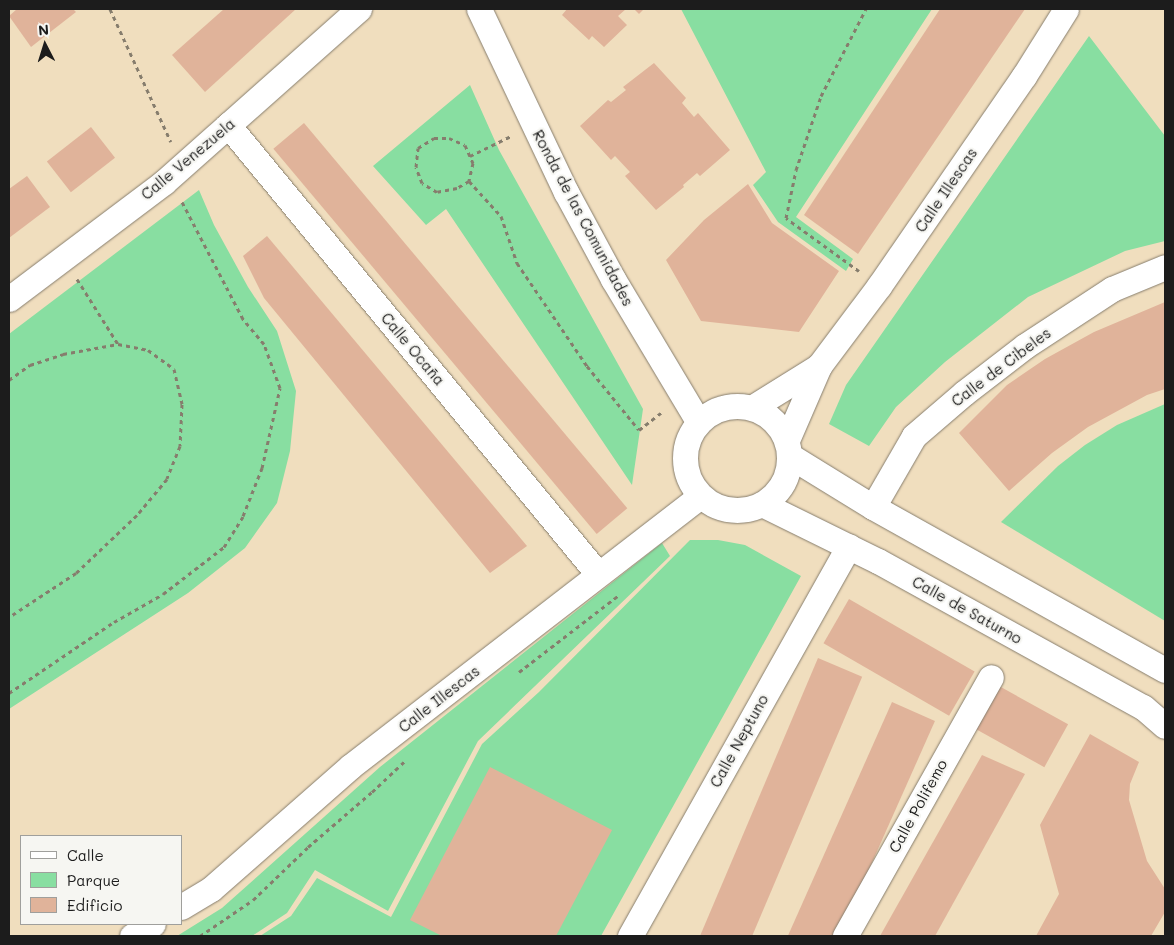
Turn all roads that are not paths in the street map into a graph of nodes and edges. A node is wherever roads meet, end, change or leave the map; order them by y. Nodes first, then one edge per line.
1 (359, 9) edge
2 (478, 9) edge
3 (1066, 9) edge
4 (228, 125) junction
5 (1165, 267) edge
6 (9, 299) edge
7 (819, 366) junction
8 (754, 408) junction
9 (698, 421) junction
10 (788, 448) junction
11 (700, 496) junction
12 (762, 504) junction
13 (873, 507) junction
14 (849, 546) junction
15 (598, 574) junction
16 (1165, 670) edge
17 (990, 677) dead end
18 (1165, 726) edge
19 (182, 906) edge
20 (151, 925) edge
21 (132, 936) edge
22 (630, 936) edge
23 (845, 936) edge

1 - 4 street, Calle Venezuela
2 - 9 street, Ronda de las Comunidades
3 - 7 street, Calle Illescas
4 - 6 street, Calle Venezuela
4 - 15 street, Calle Ocaña
5 - 13 street, Calle de Cibeles
7 - 8 street, Calle Illescas
7 - 10 street, Calle Illescas
8 - 9 street
8 - 10 street
9 - 11 street
10 - 12 street
10 - 13 street
11 - 12 street
11 - 15 street, Calle Illescas
12 - 14 street, Calle de Saturno
13 - 16 street
14 - 18 street, Calle de Saturno
14 - 22 street, Calle Neptuno
15 - 19 street, Calle Illescas
17 - 23 street, Calle Polifemo
20 - 21 street

